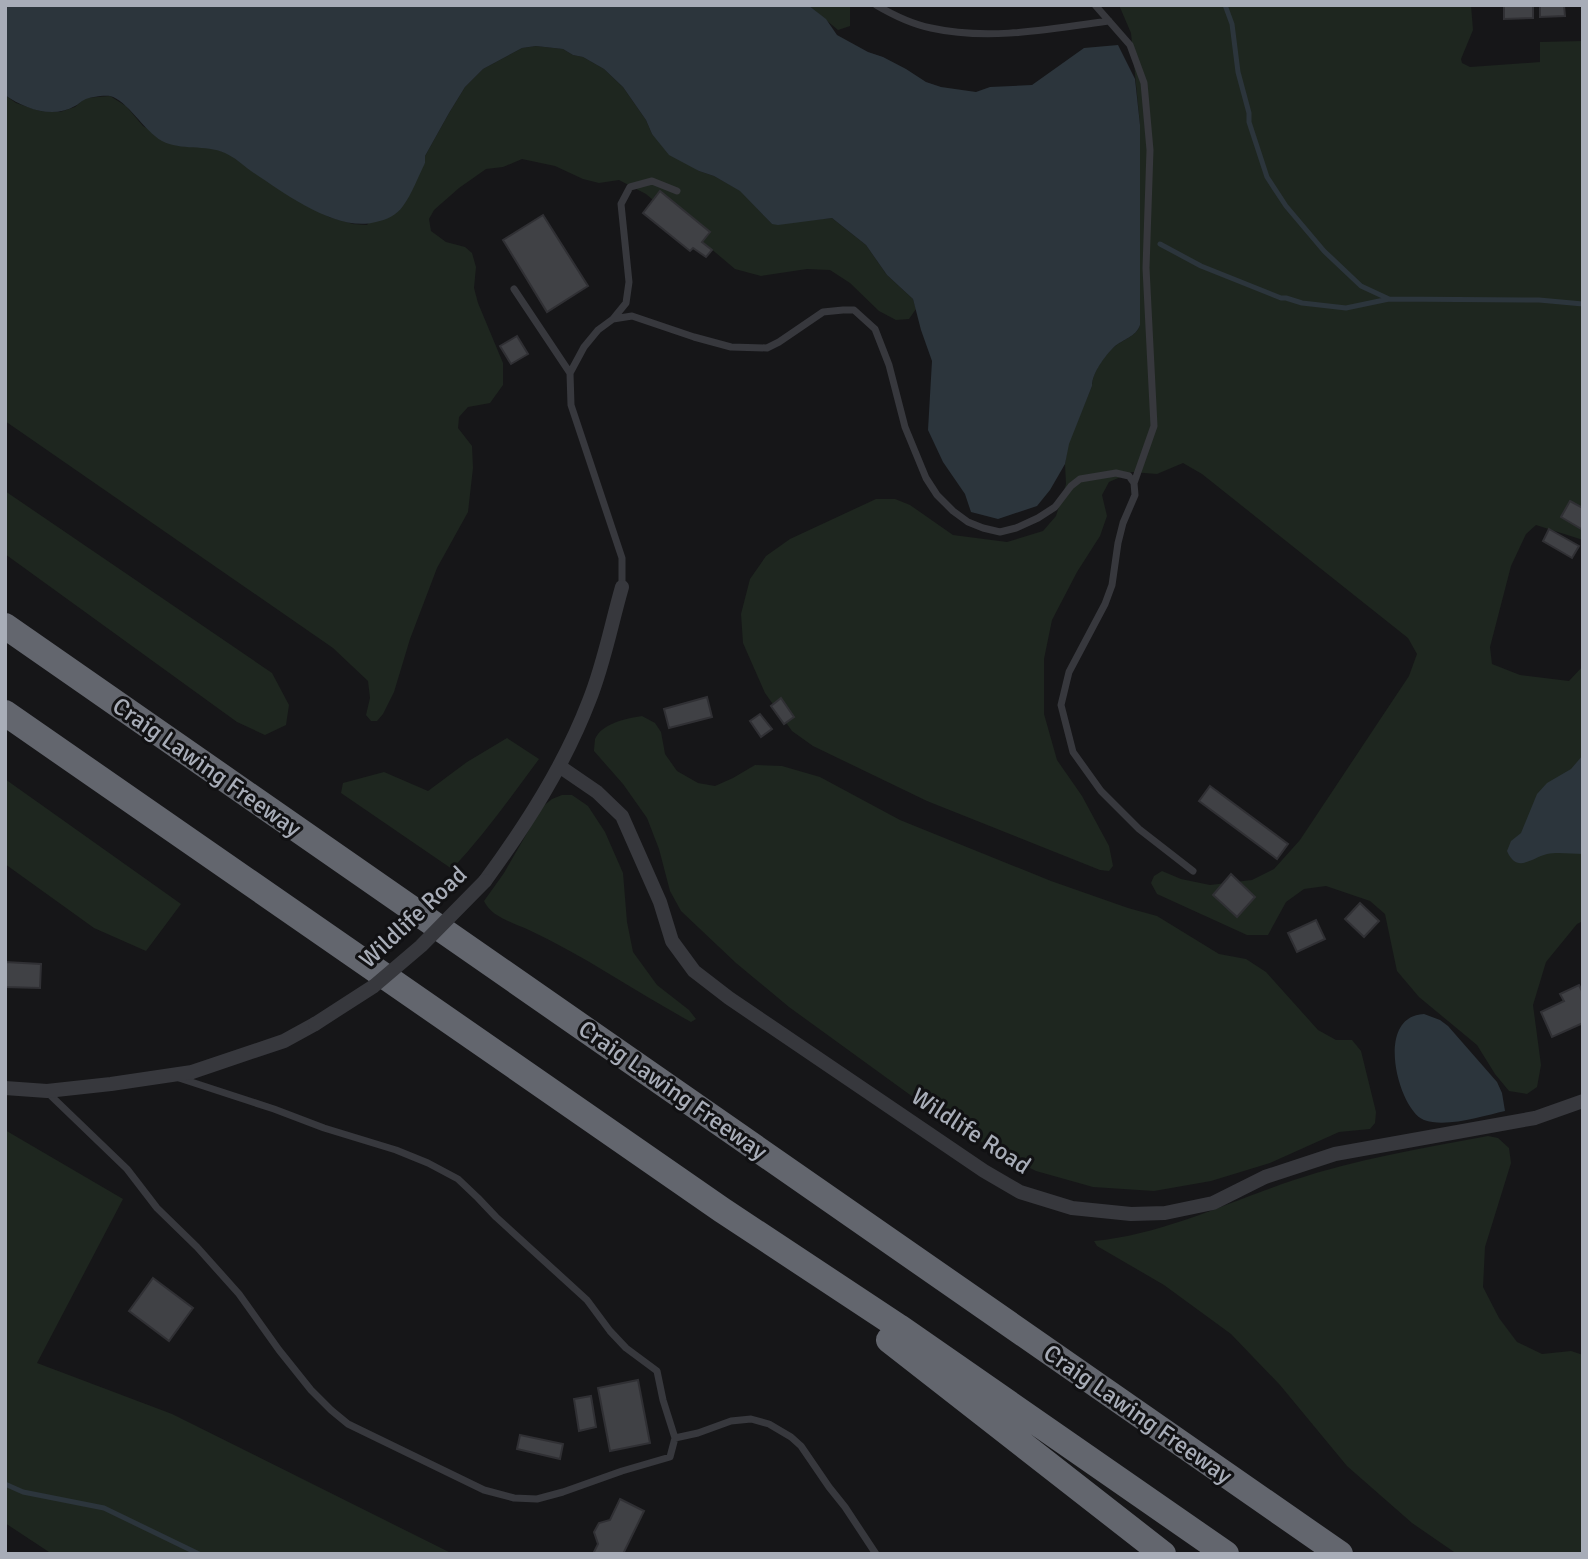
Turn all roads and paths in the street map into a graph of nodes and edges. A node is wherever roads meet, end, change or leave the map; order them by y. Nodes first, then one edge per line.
1 (876, 5) edge
2 (1095, 5) edge
3 (1109, 21) junction
4 (677, 191) dead end
5 (514, 289) dead end
6 (613, 319) junction
7 (570, 373) junction
8 (1134, 483) junction
9 (622, 587) joint
10 (5, 626) edge
11 (5, 713) edge
12 (559, 766) junction
13 (1193, 871) dead end
14 (172, 1075) junction
15 (5, 1088) edge
16 (47, 1091) junction
17 (1583, 1101) edge
18 (722, 1210) junction
19 (675, 1438) junction
20 (876, 1554) edge
21 (1163, 1554) edge
22 (1226, 1554) edge
23 (1340, 1554) edge

1 - 3 lane
2 - 3 lane
3 - 8 lane
4 - 6 lane
5 - 7 lane
6 - 7 lane
6 - 8 lane
7 - 9 lane
8 - 13 lane
9 - 12 street, Wildlife Road
10 - 23 highway, Craig Lawing Freeway
11 - 18 highway
12 - 14 street, Wildlife Road, bridge
12 - 17 street, Wildlife Road
14 - 16 street, Wildlife Road
14 - 19 lane
15 - 16 street, Wildlife Road
16 - 19 lane
18 - 21 highway
18 - 22 highway
19 - 20 lane

